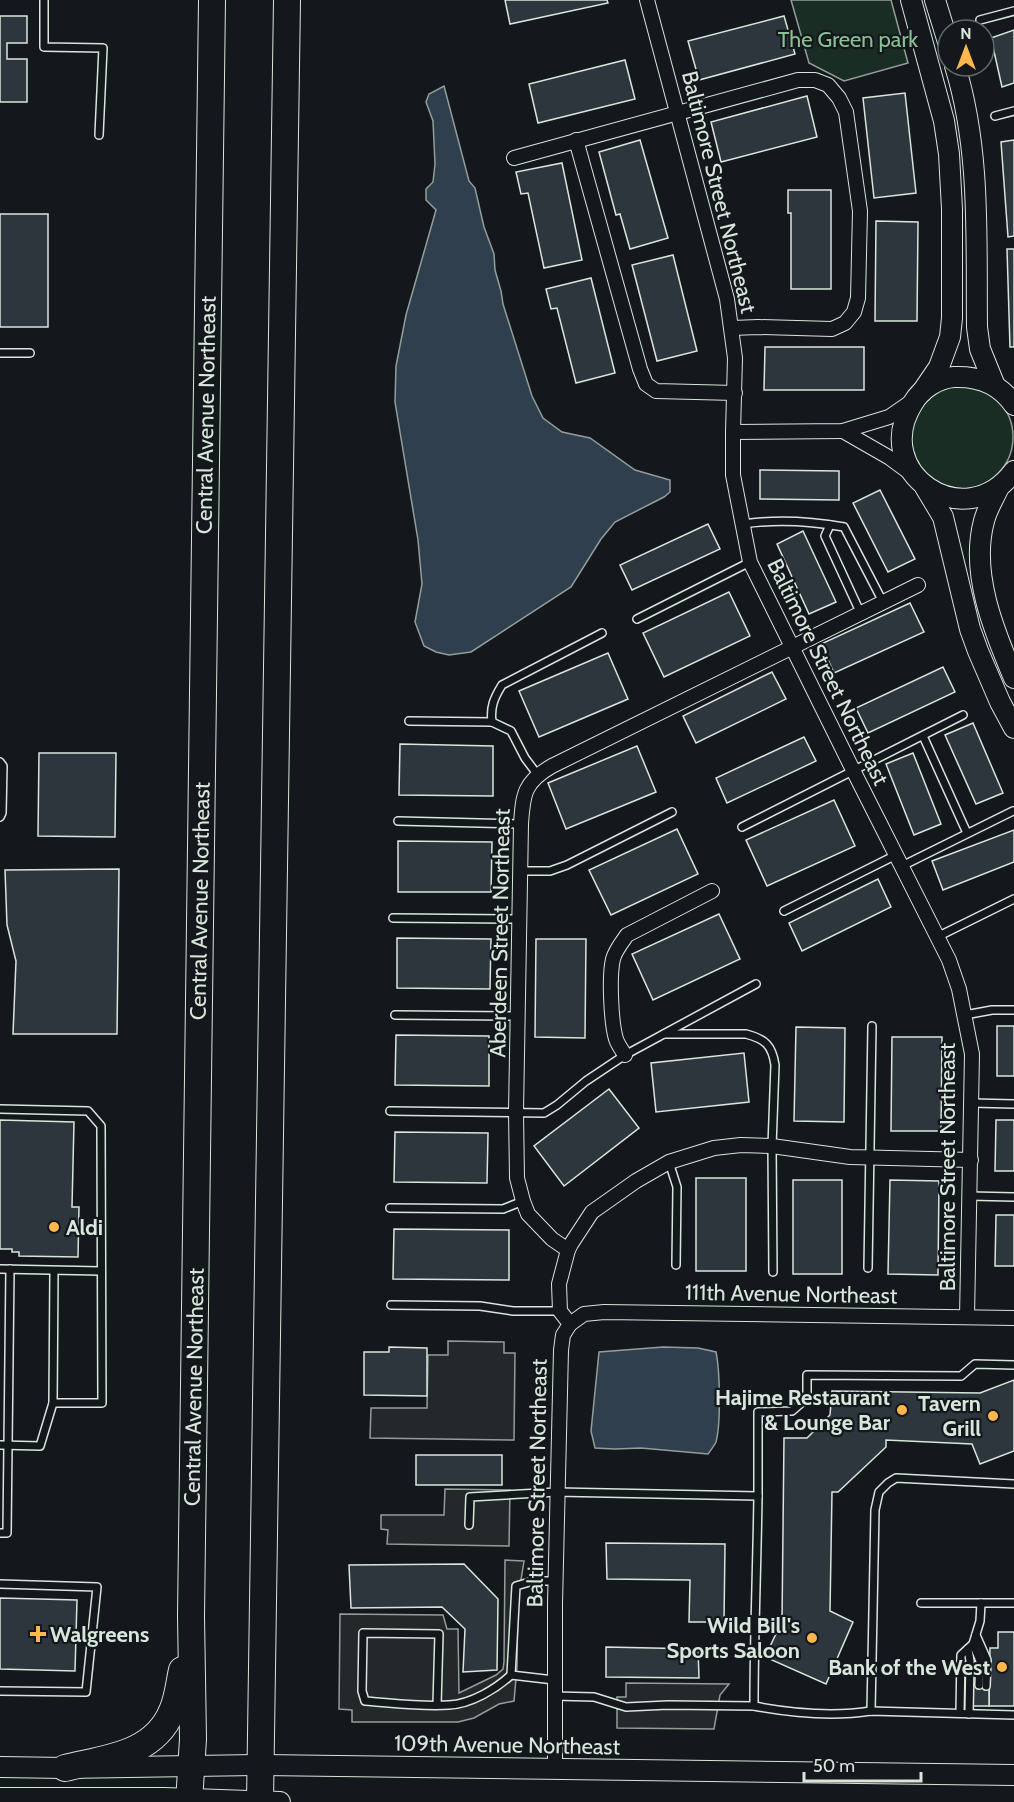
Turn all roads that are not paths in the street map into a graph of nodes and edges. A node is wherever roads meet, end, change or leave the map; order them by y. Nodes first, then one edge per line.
1 (44, 0) edge
2 (212, 0) edge
3 (287, 0) edge
4 (647, 0) edge
5 (911, 0) edge
6 (935, 0) edge
7 (1014, 11) edge
8 (941, 18) edge
9 (988, 18) edge
10 (958, 78) edge
11 (1014, 111) edge
12 (677, 112) junction
13 (995, 116) dead end
14 (99, 135) dead end
15 (576, 140) junction
16 (514, 158) dead end
17 (732, 328) junction
18 (0, 353) edge
19 (30, 353) dead end
20 (995, 386) junction
21 (735, 393) junction
22 (919, 394) junction
23 (1014, 404) edge
24 (843, 431) junction
25 (733, 432) junction
26 (1014, 471) edge
27 (919, 481) junction
28 (999, 487) junction
29 (743, 524) junction
30 (830, 525) junction
31 (750, 562) junction
32 (918, 585) dead end
33 (883, 602) junction
34 (861, 614) junction
35 (637, 619) dead end
36 (602, 633) dead end
37 (792, 647) junction
38 (1014, 678) edge
39 (963, 715) dead end
40 (409, 721) dead end
41 (492, 722) junction
42 (1014, 728) edge
43 (923, 736) junction
44 (0, 762) edge
45 (854, 772) junction
46 (537, 774) junction
47 (1013, 811) edge
48 (672, 812) dead end
49 (0, 817) edge
50 (398, 821) dead end
51 (520, 824) junction
52 (742, 827) dead end
53 (968, 833) junction
54 (899, 861) junction
55 (520, 871) junction
56 (712, 891) dead end
57 (1014, 899) edge
58 (784, 911) dead end
59 (393, 918) dead end
60 (519, 919) junction
61 (937, 937) junction
62 (756, 984) dead end
63 (1014, 1010) edge
64 (395, 1015) dead end
65 (965, 1015) junction
66 (519, 1016) junction
67 (872, 1026) dead end
68 (662, 1034) junction
69 (625, 1055) junction
70 (972, 1103) junction
71 (1014, 1104) edge
72 (0, 1109) edge
73 (390, 1111) dead end
74 (516, 1112) junction
75 (772, 1146) junction
76 (869, 1157) junction
77 (971, 1160) junction
78 (669, 1162) junction
79 (970, 1196) junction
80 (1014, 1197) edge
81 (523, 1201) junction
82 (390, 1208) dead end
83 (568, 1250) junction
84 (676, 1265) dead end
85 (868, 1268) dead end
86 (0, 1269) edge
87 (10, 1269) junction
88 (54, 1270) junction
89 (101, 1270) junction
90 (773, 1272) dead end
91 (391, 1305) dead end
92 (560, 1311) junction
93 (968, 1317) junction
94 (1014, 1318) edge
95 (570, 1324) junction
96 (1014, 1365) edge
97 (52, 1403) junction
98 (4, 1445) edge
99 (1014, 1484) edge
100 (557, 1492) junction
101 (758, 1496) junction
102 (469, 1525) dead end
103 (0, 1533) edge
104 (555, 1581) junction
105 (0, 1584) edge
106 (921, 1603) dead end
107 (981, 1603) junction
108 (1014, 1603) edge
109 (191, 1616) junction
110 (976, 1635) junction
111 (970, 1646) junction
112 (511, 1675) junction
113 (554, 1680) junction
114 (0, 1690) edge
115 (554, 1696) junction
116 (437, 1705) junction
117 (983, 1705) dead end
118 (754, 1706) junction
119 (871, 1711) junction
120 (960, 1713) junction
121 (969, 1714) junction
122 (983, 1714) junction
123 (1014, 1715) edge
124 (191, 1765) junction
125 (262, 1765) junction
126 (0, 1767) edge
127 (66, 1768) junction
128 (555, 1770) junction
129 (1014, 1775) edge
130 (5, 1799) edge
131 (189, 1800) edge
132 (267, 1802) edge

1 - 14 lane
2 - 109 highway, Central Avenue Northeast
3 - 125 highway
4 - 12 street, Baltimore Street Northeast
5 - 22 street
6 - 8 street
7 - 9 lane
10 - 20 street
11 - 13 lane
12 - 15 street
12 - 17 street, Baltimore Street Northeast
12 - 17 street
15 - 16 street
15 - 21 street
17 - 21 street, Baltimore Street Northeast
18 - 19 lane
20 - 22 street
20 - 23 street
21 - 25 street, Baltimore Street Northeast
22 - 24 street
22 - 27 street
24 - 25 street
24 - 27 street
25 - 29 street, Baltimore Street Northeast
26 - 28 street
27 - 28 street
27 - 42 street
28 - 38 street
29 - 30 lane
29 - 31 street, Baltimore Street Northeast
30 - 33 lane
30 - 34 lane
31 - 35 lane
31 - 37 street, Baltimore Street Northeast
32 - 33 street
33 - 34 street
34 - 37 street
36 - 41 lane
37 - 45 street, Baltimore Street Northeast
37 - 46 street
39 - 43 lane
40 - 41 lane
41 - 46 lane
43 - 45 lane
43 - 53 lane
44 - 49 lane
45 - 52 lane
45 - 54 street, Baltimore Street Northeast
46 - 51 street, Aberdeen Street Northeast
47 - 53 lane
48 - 55 lane
50 - 51 lane
51 - 55 street, Aberdeen Street Northeast
53 - 54 lane
54 - 58 lane
54 - 61 street, Baltimore Street Northeast
55 - 60 street, Aberdeen Street Northeast
56 - 69 street
57 - 61 lane
59 - 60 lane
60 - 66 street, Aberdeen Street Northeast
61 - 65 street, Baltimore Street Northeast
62 - 68 lane
63 - 65 lane
64 - 66 lane
65 - 70 street, Baltimore Street Northeast
66 - 74 street, Aberdeen Street Northeast
67 - 76 lane
68 - 69 lane
68 - 75 lane
69 - 74 lane
70 - 71 lane
70 - 77 street, Baltimore Street Northeast
72 - 89 lane
73 - 74 lane
74 - 81 street, Aberdeen Street Northeast
75 - 76 street
75 - 78 street
75 - 90 lane
76 - 77 street
76 - 85 lane
77 - 79 street, Baltimore Street Northeast
78 - 83 street
78 - 84 lane
79 - 80 lane
79 - 93 street, Baltimore Street Northeast
81 - 82 lane
81 - 83 street, Aberdeen Street Northeast
83 - 92 street
86 - 87 lane
87 - 88 lane
87 - 98 lane
88 - 89 lane
88 - 97 lane
89 - 97 lane
91 - 92 lane
92 - 95 street
93 - 94 street, 111th Avenue Northeast
93 - 95 street, 111th Avenue Northeast
95 - 100 street, Baltimore Street Northeast
96 - 101 lane
97 - 98 lane
98 - 103 lane
99 - 119 lane
100 - 101 lane
100 - 102 lane
100 - 104 street, Baltimore Street Northeast
101 - 118 lane
104 - 112 lane
104 - 113 street, Baltimore Street Northeast
105 - 114 lane
106 - 107 lane
107 - 108 lane
107 - 110 lane
109 - 124 highway, Central Avenue Northeast
109 - 127 highway
110 - 111 lane
110 - 111 lane
111 - 120 lane
111 - 121 lane
112 - 113 lane
112 - 116 lane
113 - 115 street, Baltimore Street Northeast
115 - 118 lane
115 - 128 street, Baltimore Street Northeast
116 - 116 lane
117 - 122 lane
118 - 119 lane
119 - 120 lane
120 - 121 lane
121 - 122 lane
122 - 123 lane
124 - 125 street, 109th Avenue Northeast
124 - 127 street, 109th Avenue Northeast
124 - 131 highway, Central Avenue Northeast
125 - 128 street, 109th Avenue Northeast
125 - 132 highway
126 - 127 street, 109th Avenue Northeast
128 - 129 street, 109th Avenue Northeast
130 - 131 street
131 - 132 street

